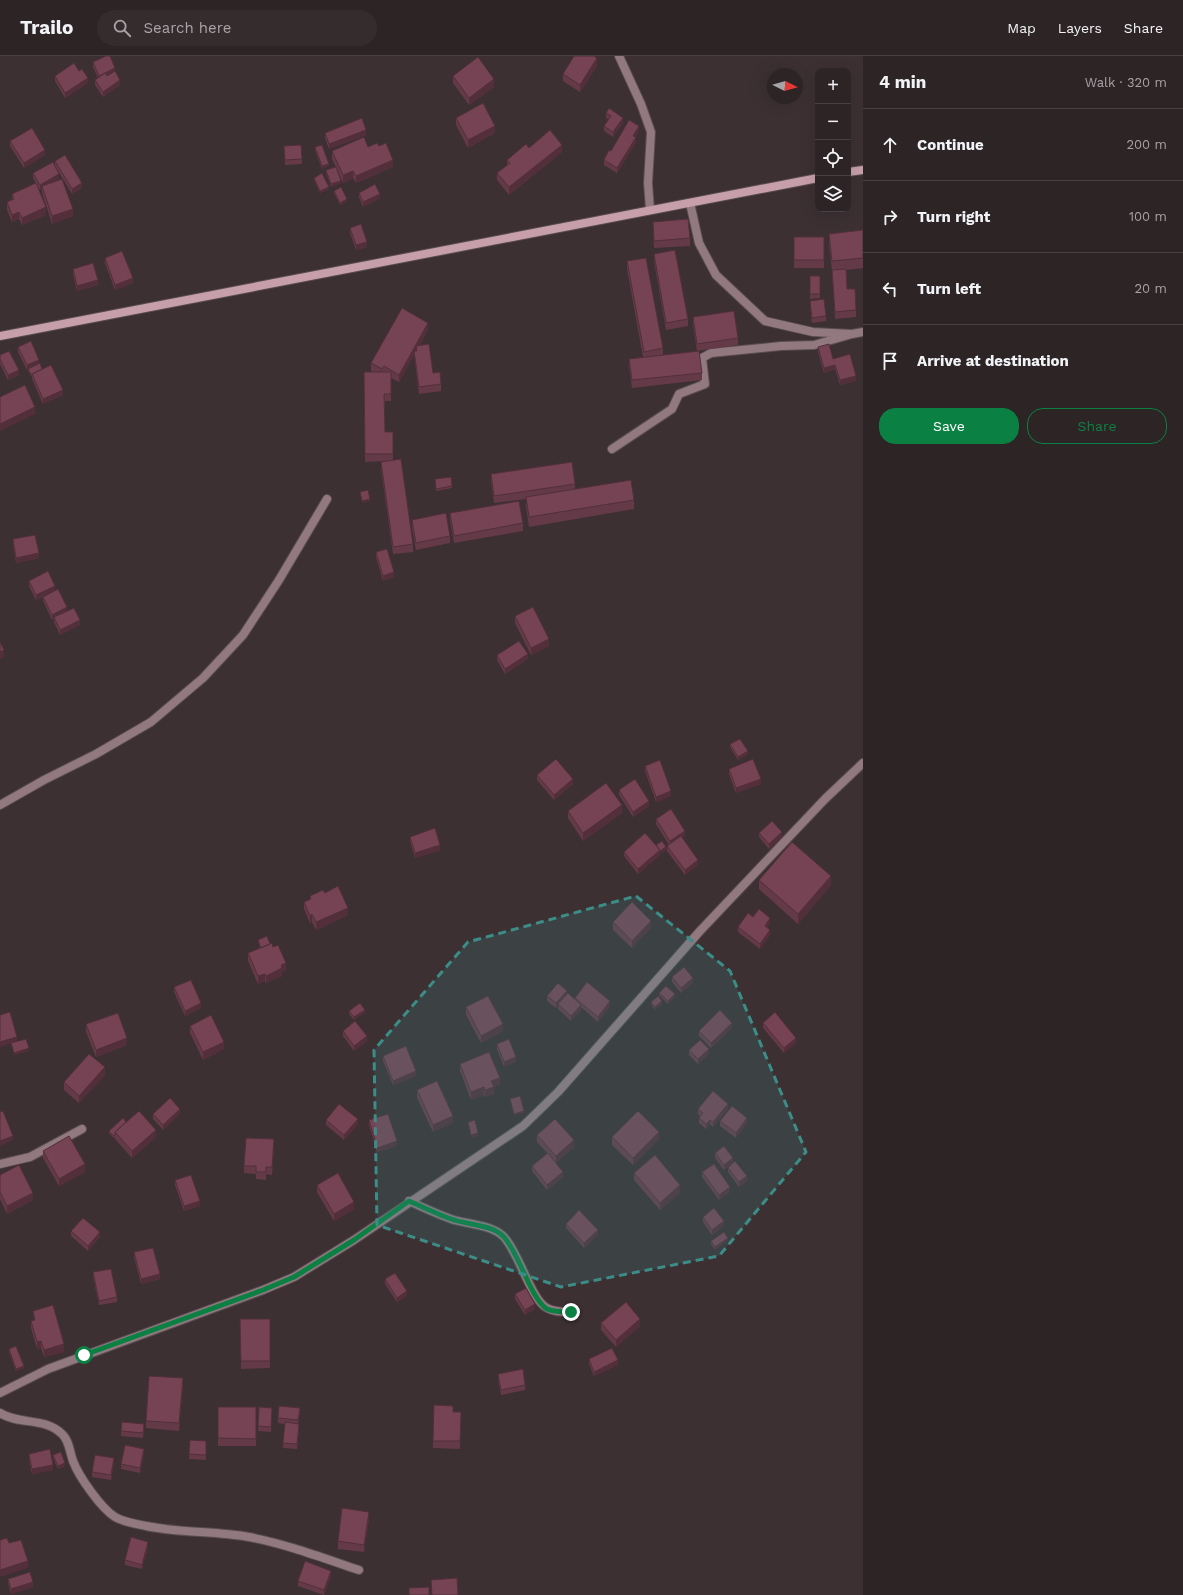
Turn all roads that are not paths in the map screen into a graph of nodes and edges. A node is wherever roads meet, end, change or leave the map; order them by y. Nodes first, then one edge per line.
1 (619, 56) edge
2 (863, 170) edge
3 (851, 172) edge
4 (815, 179) edge
5 (690, 203) junction
6 (650, 210) junction
7 (863, 332) edge
8 (852, 334) junction
9 (0, 336) edge
10 (612, 449) dead end
11 (327, 500) dead end
12 (863, 763) edge
13 (0, 805) edge
14 (82, 1129) dead end
15 (0, 1164) edge
16 (409, 1201) junction
17 (571, 1312) dead end
18 (1, 1389) edge
19 (0, 1413) edge
20 (358, 1570) dead end

1 - 6 street
2 - 3 main road
4 - 5 main road
5 - 6 main road
5 - 8 street
6 - 9 main road
7 - 8 street
8 - 10 street
11 - 13 street
12 - 16 street
14 - 15 street
16 - 17 street
16 - 18 street
19 - 20 street

